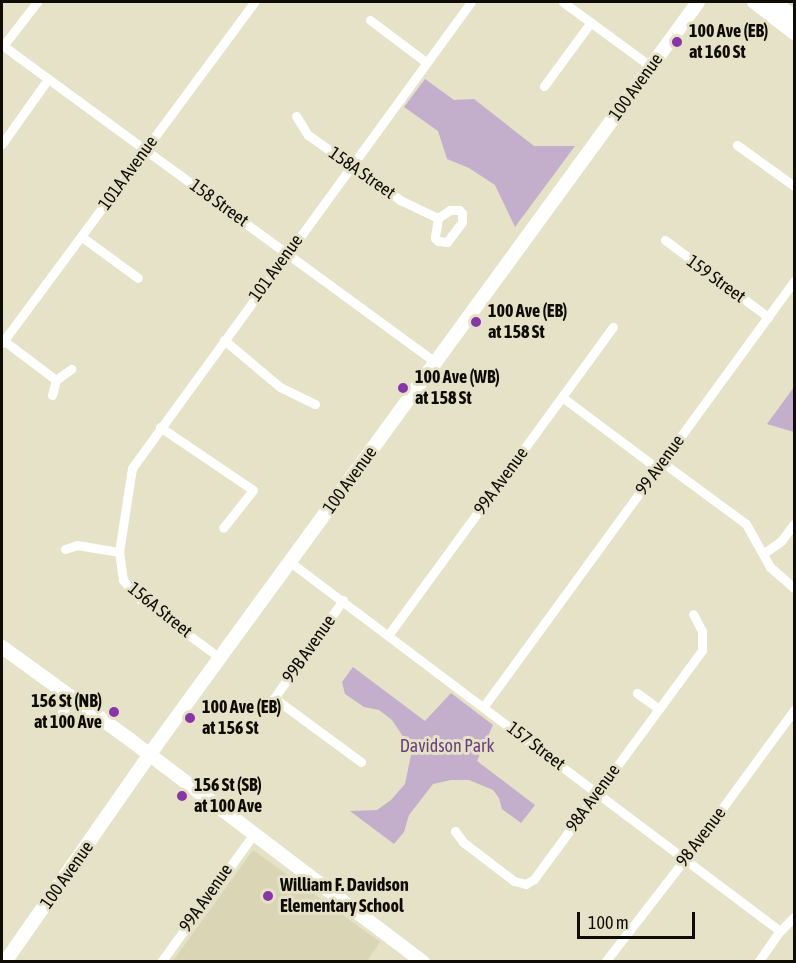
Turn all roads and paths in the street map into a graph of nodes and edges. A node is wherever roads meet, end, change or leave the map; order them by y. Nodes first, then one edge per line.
1 (37, 2) edge
2 (254, 2) edge
3 (471, 2) edge
4 (563, 2) edge
5 (698, 2) edge
6 (754, 2) edge
7 (774, 2) edge
8 (795, 17) edge
9 (370, 20) dead end
10 (591, 22) junction
11 (795, 33) edge
12 (2, 46) edge
13 (426, 62) junction
14 (650, 66) junction
15 (48, 79) junction
16 (544, 86) dead end
17 (296, 116) dead end
18 (2, 144) edge
19 (737, 146) dead end
20 (145, 150) junction
21 (351, 165) junction
22 (795, 186) edge
23 (438, 218) dead end
24 (82, 237) junction
25 (665, 240) dead end
26 (287, 252) junction
27 (138, 278) dead end
28 (795, 281) edge
29 (768, 318) junction
30 (613, 327) dead end
31 (224, 340) junction
32 (2, 341) edge
33 (435, 362) junction
34 (71, 369) dead end
35 (56, 380) junction
36 (52, 395) dead end
37 (562, 397) junction
38 (315, 404) dead end
39 (160, 427) junction
40 (659, 465) junction
41 (795, 524) edge
42 (223, 528) dead end
43 (65, 549) dead end
44 (119, 552) junction
45 (764, 553) junction
46 (291, 562) junction
47 (795, 588) edge
48 (343, 600) junction
49 (693, 614) dead end
50 (389, 634) junction
51 (2, 647) edge
52 (220, 658) junction
53 (637, 693) dead end
54 (72, 698) junction
55 (484, 706) junction
56 (658, 710) junction
57 (795, 710) edge
58 (62, 712) dead end
59 (149, 755) junction
60 (361, 762) dead end
61 (597, 792) junction
62 (455, 831) dead end
63 (253, 835) junction
64 (685, 859) junction
65 (795, 917) edge
66 (780, 931) junction
67 (6, 954) edge
68 (161, 962) edge
69 (423, 962) edge
70 (605, 962) edge
71 (758, 962) edge

1 - 12 street
2 - 20 street, 101A Avenue
3 - 13 street, 101 Avenue
4 - 10 street
5 - 14 main road, 100 Avenue
6 - 11 main road
7 - 8 main road
9 - 13 street
10 - 14 street
10 - 16 street
12 - 15 street, 158 Street
13 - 21 street, 101 Avenue
14 - 33 main road, 100 Avenue
15 - 18 street
15 - 20 street, 158 Street
17 - 21 street, 158A Street
19 - 22 street
20 - 24 street, 101A Avenue
20 - 26 street, 158 Street
21 - 23 street, 158A Street
21 - 26 street, 101 Avenue
24 - 27 street
24 - 32 street, 101A Avenue
25 - 29 street, 159 Street
26 - 31 street, 101 Avenue
26 - 33 street, 158 Street
28 - 29 street, 99 Avenue
29 - 40 street, 99 Avenue
30 - 37 street, 99A Avenue
31 - 38 street
31 - 39 street, 101 Avenue
32 - 35 street
33 - 46 main road, 100 Avenue
34 - 35 street
35 - 36 street
37 - 40 street
37 - 50 street, 99A Avenue
39 - 42 street
39 - 44 street, 101 Avenue
40 - 45 street
40 - 55 street, 99 Avenue
41 - 45 street
43 - 44 street
44 - 52 street, 156A Street
45 - 47 street
46 - 48 street, 157 Street
46 - 52 main road, 100 Avenue
48 - 50 street, 157 Street
48 - 60 street, 99B Avenue
49 - 56 street, 98A Avenue
50 - 55 street, 157 Street
51 - 54 main road
52 - 59 main road, 100 Avenue
53 - 56 street
54 - 58 street
54 - 59 main road
55 - 61 street, 157 Street
56 - 61 street, 98A Avenue
57 - 64 street, 98 Avenue
59 - 63 main road
59 - 67 main road, 100 Avenue
61 - 62 street, 98A Avenue
61 - 64 street, 157 Street
63 - 68 street, 99A Avenue
63 - 69 main road
64 - 66 street, 157 Street
64 - 70 street, 98 Avenue
65 - 66 street
66 - 71 street

